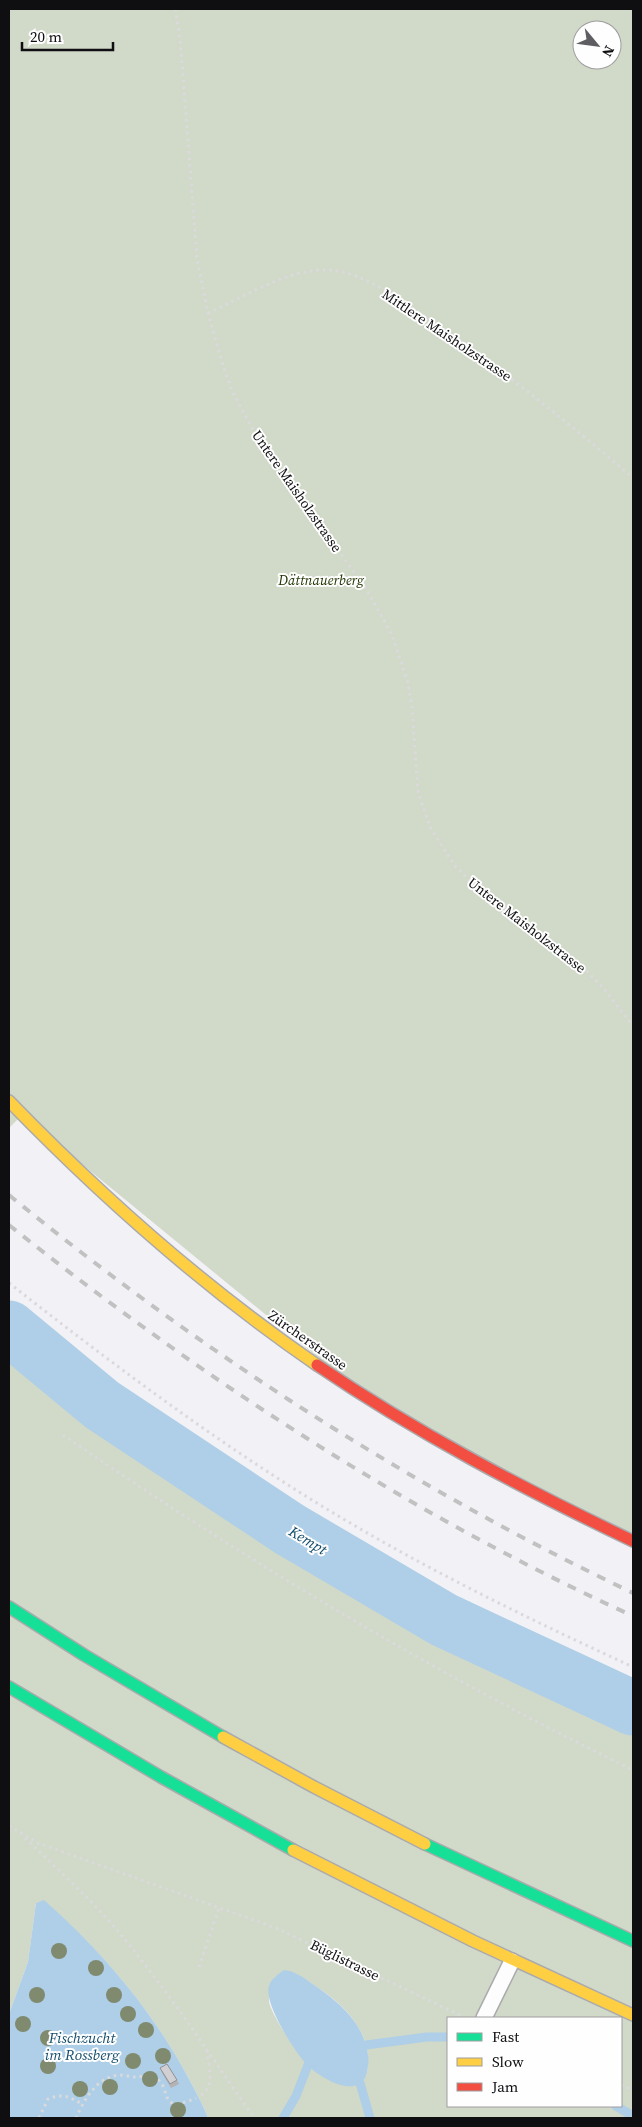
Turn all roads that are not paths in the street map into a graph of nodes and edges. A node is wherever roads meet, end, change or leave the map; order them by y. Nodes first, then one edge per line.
1 (9, 1101) edge
2 (633, 1541) edge
3 (9, 1607) edge
4 (9, 1687) edge
5 (633, 1941) edge
6 (512, 1961) junction
7 (633, 2015) edge
8 (484, 2017) edge

1 - 2 main road, Zürcherstrasse
3 - 5 main road
4 - 6 main road
6 - 7 main road
6 - 8 lane

